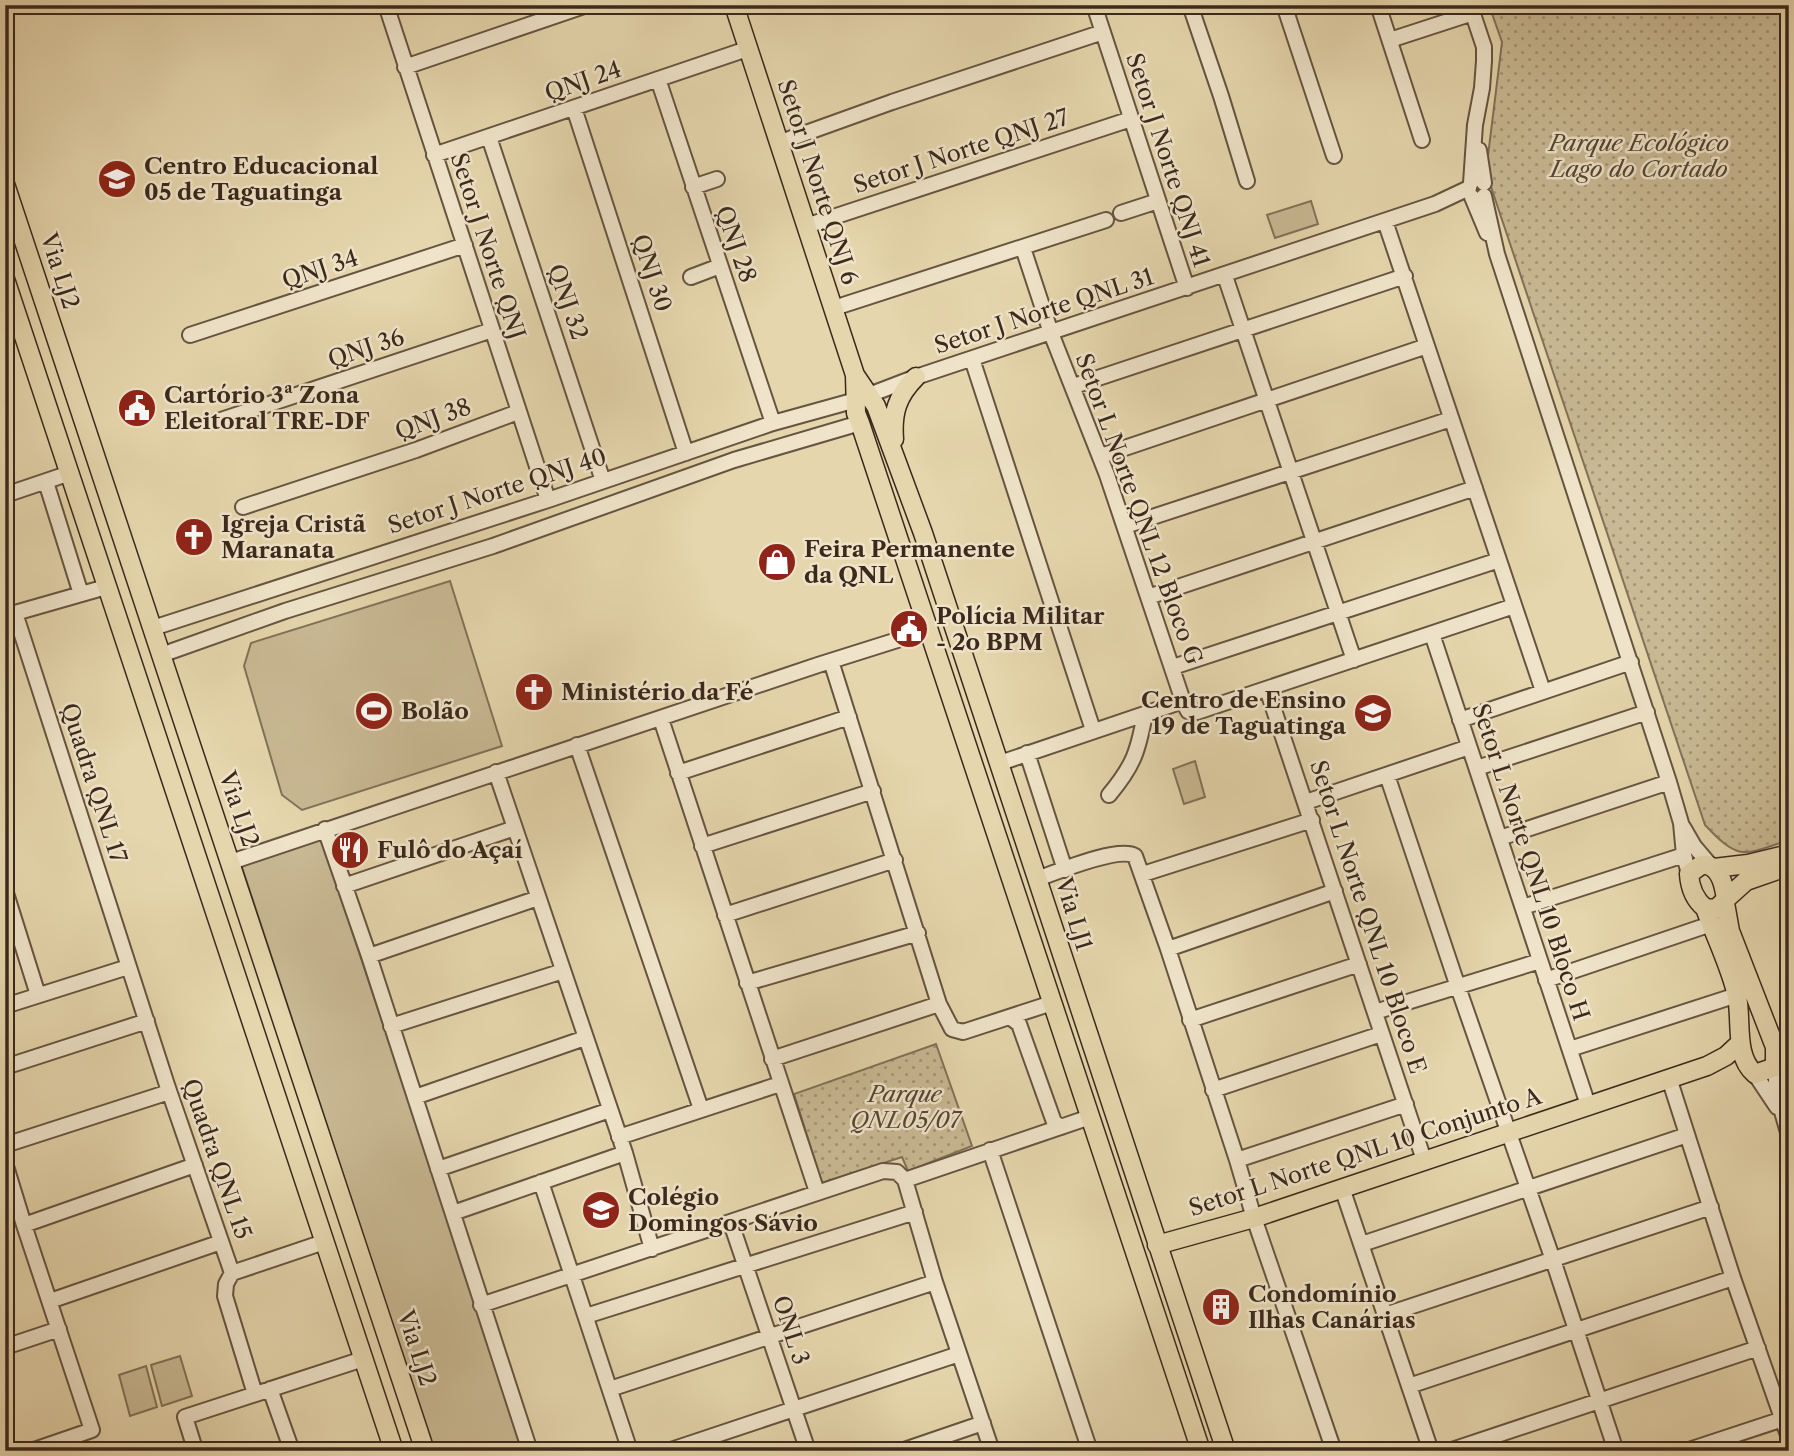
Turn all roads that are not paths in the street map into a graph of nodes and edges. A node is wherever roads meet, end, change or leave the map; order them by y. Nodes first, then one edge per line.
1 (386, 5) edge
2 (587, 5) edge
3 (734, 5) edge
4 (1094, 5) edge
5 (1190, 5) edge
6 (1284, 5) edge
7 (1378, 5) edge
8 (1471, 9) edge
9 (1103, 32) junction
10 (1390, 40) junction
11 (747, 49) junction
12 (405, 67) junction
13 (658, 79) junction
14 (574, 108) junction
15 (1130, 120) junction
16 (489, 137) junction
17 (1422, 140) dead end
18 (778, 143) junction
19 (434, 155) junction
20 (1334, 156) dead end
21 (717, 178) dead end
22 (1247, 181) dead end
23 (5, 184) edge
24 (693, 187) junction
25 (1475, 190) junction
26 (1158, 201) junction
27 (1121, 213) dead end
28 (1106, 219) dead end
29 (1385, 221) junction
30 (806, 226) junction
31 (464, 245) junction
32 (1023, 248) junction
33 (720, 266) junction
34 (691, 276) dead end
35 (1225, 276) junction
36 (1405, 276) junction
37 (5, 279) edge
38 (1187, 288) junction
39 (834, 308) junction
40 (1244, 329) junction
41 (492, 330) junction
42 (1051, 333) junction
43 (190, 335) dead end
44 (1427, 346) junction
45 (972, 359) junction
46 (916, 377) junction
47 (1073, 386) junction
48 (863, 397) junction
49 (1268, 400) junction
50 (518, 412) junction
51 (1451, 419) junction
52 (215, 422) dead end
53 (778, 422) junction
54 (860, 423) junction
55 (793, 442) junction
56 (686, 453) junction
57 (895, 453) junction
58 (1101, 456) junction
59 (1292, 471) junction
60 (70, 473) junction
61 (46, 482) junction
62 (595, 483) junction
63 (1475, 488) junction
64 (5, 495) edge
65 (555, 497) junction
66 (243, 507) dead end
67 (593, 511) junction
68 (573, 518) junction
69 (1125, 526) junction
70 (923, 533) junction
71 (899, 540) junction
72 (1316, 543) junction
73 (1499, 560) junction
74 (278, 586) junction
75 (106, 587) junction
76 (81, 594) junction
77 (1148, 597) junction
78 (1514, 606) junction
79 (215, 607) junction
80 (285, 611) junction
81 (1338, 612) junction
82 (10, 614) edge
83 (153, 628) junction
84 (929, 630) junction
85 (222, 633) junction
86 (1432, 634) junction
87 (161, 655) junction
88 (1354, 660) junction
89 (831, 661) junction
90 (1631, 662) junction
91 (1173, 667) junction
92 (1267, 689) junction
93 (1543, 691) junction
94 (1184, 705) junction
95 (1647, 712) junction
96 (1145, 714) junction
97 (849, 717) junction
98 (661, 719) junction
99 (1460, 720) junction
100 (986, 723) junction
101 (961, 729) junction
102 (1093, 730) junction
103 (187, 732) junction
104 (157, 742) junction
105 (577, 745) junction
106 (1469, 747) junction
107 (1027, 753) junction
108 (1000, 763) junction
109 (1477, 768) junction
110 (496, 772) junction
111 (678, 773) junction
112 (1387, 775) junction
113 (1669, 782) junction
114 (873, 791) junction
115 (1109, 795) dead end
116 (1306, 802) junction
117 (1311, 820) junction
118 (1681, 823) junction
119 (515, 828) junction
120 (325, 829) junction
121 (1500, 838) junction
122 (702, 846) junction
123 (1789, 854) edge
124 (1684, 855) junction
125 (895, 860) junction
126 (231, 862) junction
127 (1789, 866) edge
128 (1713, 867) junction
129 (1065, 870) junction
130 (1143, 874) junction
131 (1689, 874) junction
132 (1037, 878) junction
133 (344, 886) junction
134 (5, 890) edge
135 (1335, 891) junction
136 (538, 898) junction
137 (1726, 901) junction
138 (1523, 907) junction
139 (725, 915) junction
140 (1708, 916) junction
141 (1049, 920) junction
142 (1026, 925) junction
143 (918, 933) junction
144 (12, 941) edge
145 (1168, 949) junction
146 (1035, 952) junction
147 (1060, 952) junction
148 (369, 956) junction
149 (1540, 961) junction
150 (1359, 964) junction
151 (128, 967) junction
152 (563, 971) junction
153 (1546, 980) junction
154 (747, 983) junction
155 (1458, 987) junction
156 (38, 995) junction
157 (1737, 995) junction
158 (1052, 1003) junction
159 (939, 1004) junction
160 (5, 1006) edge
161 (1375, 1012) junction
162 (1017, 1019) junction
163 (1190, 1020) junction
164 (147, 1021) junction
165 (391, 1026) junction
166 (1766, 1029) junction
167 (1381, 1034) junction
168 (288, 1035) junction
169 (585, 1038) junction
170 (1741, 1038) junction
171 (258, 1045) junction
172 (1570, 1049) junction
173 (772, 1059) junction
174 (1707, 1066) junction
175 (5, 1067) edge
176 (1775, 1067) junction
177 (1752, 1071) junction
178 (1669, 1078) junction
179 (780, 1084) junction
180 (1213, 1090) junction
181 (169, 1092) junction
182 (415, 1097) junction
183 (1406, 1104) junction
184 (1588, 1105) junction
185 (701, 1109) junction
186 (610, 1110) junction
187 (1782, 1114) junction
188 (1090, 1117) junction
189 (1055, 1126) junction
190 (1508, 1132) junction
191 (1687, 1135) junction
192 (1789, 1136) edge
193 (619, 1137) junction
194 (5, 1145) edge
195 (990, 1150) junction
196 (625, 1153) junction
197 (1237, 1160) junction
198 (1424, 1160) junction
199 (5, 1163) edge
200 (195, 1165) junction
201 (438, 1169) junction
202 (905, 1180) junction
203 (541, 1182) junction
204 (1342, 1188) junction
205 (1528, 1188) junction
206 (817, 1192) junction
207 (1711, 1207) junction
208 (915, 1212) junction
209 (453, 1213) junction
210 (1254, 1218) junction
211 (731, 1223) junction
212 (24, 1225) junction
213 (221, 1242) junction
214 (324, 1242) junction
215 (1362, 1244) junction
216 (1157, 1245) junction
217 (652, 1249) junction
218 (1553, 1260) junction
219 (746, 1267) junction
220 (232, 1273) junction
221 (572, 1275) junction
222 (1733, 1278) junction
223 (935, 1282) junction
224 (50, 1301) junction
225 (481, 1304) junction
226 (1385, 1315) junction
227 (586, 1316) junction
228 (59, 1329) junction
229 (1576, 1330) junction
230 (769, 1338) junction
231 (5, 1347) edge
232 (1758, 1348) junction
233 (958, 1354) junction
234 (363, 1359) junction
235 (1198, 1365) junction
236 (1175, 1372) junction
237 (1409, 1386) junction
238 (271, 1389) junction
239 (610, 1389) junction
240 (1206, 1392) junction
241 (255, 1394) junction
242 (1183, 1397) junction
243 (1599, 1401) junction
244 (793, 1408) junction
245 (1783, 1419) junction
246 (983, 1423) junction
247 (1789, 1438) edge
248 (194, 1450) edge
249 (31, 1451) edge
250 (292, 1451) edge
251 (394, 1451) edge
252 (425, 1451) edge
253 (530, 1451) edge
254 (630, 1451) edge
255 (668, 1451) edge
256 (808, 1451) edge
257 (901, 1451) edge
258 (992, 1451) edge
259 (1090, 1451) edge
260 (1201, 1451) edge
261 (1226, 1451) edge
262 (1334, 1451) edge
263 (1431, 1451) edge
264 (1449, 1451) edge
265 (1616, 1451) edge
266 (1686, 1451) edge

1 - 12 street, Setor J Norte QNJ
2 - 12 street
3 - 11 main road, Setor J Norte QNJ 6
4 - 9 street, Setor J Norte QNJ 41
5 - 22 street
6 - 20 street
7 - 10 street
8 - 10 street
8 - 25 street
9 - 15 street, Setor J Norte QNJ 41
9 - 18 street
10 - 17 street
11 - 13 street, QNJ 24
11 - 18 main road, Setor J Norte QNJ 6
12 - 19 street, Setor J Norte QNJ
13 - 14 street, QNJ 24
13 - 24 street, QNJ 28
14 - 16 street, QNJ 24
14 - 56 street, QNJ 30
15 - 26 street, Setor J Norte QNJ 41
15 - 30 street, Setor J Norte QNJ 27
16 - 19 street, QNJ 24
16 - 62 street, QNJ 32
18 - 30 main road, Setor J Norte QNJ 6
19 - 31 street, Setor J Norte QNJ
21 - 24 street
23 - 83 main road, Via LJ2
24 - 33 street, QNJ 28
25 - 29 street, Setor J Norte QNL 31
25 - 90 street
26 - 27 street
26 - 38 street, Setor J Norte QNJ 41
28 - 32 street
29 - 35 street, Setor J Norte QNL 31
29 - 36 street
30 - 39 main road, Setor J Norte QNJ 6
31 - 41 street, Setor J Norte QNJ
31 - 43 street, QNJ 34
32 - 39 street
32 - 42 street, Setor L Norte QNL 12 Bloco G
33 - 34 street
33 - 53 street, QNJ 28
35 - 38 street, Setor J Norte QNL 31
35 - 40 street
36 - 40 street
36 - 44 street
37 - 60 main road
38 - 42 street, Setor J Norte QNL 31
39 - 48 main road, Setor J Norte QNJ 6
40 - 47 street
40 - 49 street
41 - 50 street, Setor J Norte QNJ
41 - 52 street, QNJ 36
42 - 45 street, Setor J Norte QNL 31
42 - 47 street, Setor L Norte QNL 12 Bloco G
44 - 49 street
44 - 51 street
45 - 46 street, Setor J Norte QNL 31
45 - 102 street
46 - 48 street, Setor J Norte QNL 31
46 - 57 main road
47 - 58 street, Setor L Norte QNL 12 Bloco G
48 - 53 street, Setor J Norte QNJ 40
48 - 54 main road, Via LJ1
48 - 57 main road, Via LJ1
49 - 58 street
49 - 59 street
50 - 65 street, Setor J Norte QNJ
50 - 66 street, QNJ 38
51 - 59 street
51 - 63 street
53 - 55 street, QNJ 28
53 - 56 street, Setor J Norte QNJ 40
54 - 55 street
54 - 71 main road, Via LJ1
55 - 67 street
56 - 62 street, Setor J Norte QNJ 40
57 - 70 main road, Via LJ1
58 - 69 street, Setor L Norte QNL 12 Bloco G
59 - 69 street
59 - 72 street
60 - 61 street
60 - 75 main road
61 - 64 street
61 - 76 street
62 - 65 street, Setor J Norte QNJ 40
62 - 67 street, QNJ 32
63 - 72 street
63 - 73 street
65 - 68 street, Setor J Norte QNJ
65 - 74 street, Setor J Norte QNJ 40
67 - 68 street
68 - 80 street
69 - 77 street, Setor L Norte QNL 12 Bloco G
70 - 71 main road
70 - 100 main road, Via LJ1
71 - 84 main road, Via LJ1
72 - 77 street
72 - 81 street
73 - 78 street
73 - 81 street
74 - 79 street, Setor J Norte QNJ 40
74 - 80 street
75 - 76 street
75 - 104 main road
76 - 82 street
77 - 91 street, Setor L Norte QNL 12 Bloco G
78 - 86 street
78 - 93 street
79 - 83 street, Setor J Norte QNJ 40
79 - 85 street
80 - 85 street
81 - 88 street
81 - 91 street
82 - 151 street, Quadra QNL 17
83 - 87 main road, Via LJ2
84 - 89 street
84 - 101 main road, Via LJ1
85 - 87 street
86 - 88 street
86 - 99 street, Setor L Norte QNL 10 Bloco H
87 - 103 main road, Via LJ2
88 - 92 street
89 - 97 street
89 - 98 street
90 - 93 street
90 - 95 street
91 - 94 street, Setor L Norte QNL 12 Bloco G
92 - 94 street
92 - 116 street, Setor L Norte QNL 10 Bloco E
93 - 99 street
94 - 96 street
95 - 109 street
95 - 113 street
96 - 102 street
96 - 115 street
97 - 111 street
97 - 114 street
98 - 105 street
98 - 111 street
99 - 106 street, Setor L Norte QNL 10 Bloco H
100 - 101 main road
100 - 108 main road, Via LJ1
101 - 142 main road, Via LJ1
102 - 107 street
103 - 104 main road
103 - 126 main road, Via LJ2
104 - 171 main road
105 - 110 street
105 - 185 street
106 - 109 street, Setor L Norte QNL 10 Bloco H
106 - 112 street
107 - 108 street
107 - 129 street
108 - 132 main road, Via LJ1
109 - 121 street, Setor L Norte QNL 10 Bloco H
110 - 119 street
110 - 120 street
111 - 122 street
112 - 116 street
112 - 155 street
113 - 118 street
113 - 121 street
114 - 122 street
114 - 125 street
116 - 117 street, Setor L Norte QNL 10 Bloco E
117 - 130 street
117 - 135 street, Setor L Norte QNL 10 Bloco E
118 - 124 street
118 - 128 street
119 - 133 street
119 - 136 street
120 - 126 street
120 - 133 street
121 - 138 street, Setor L Norte QNL 10 Bloco H
122 - 139 street
123 - 128 main road
124 - 131 street
124 - 138 street
125 - 139 street
125 - 143 street
126 - 168 main road, Via LJ2
127 - 137 main road
128 - 131 main road
128 - 137 main road
129 - 130 street
129 - 132 street
130 - 145 street
131 - 140 main road
132 - 141 main road, Via LJ1
133 - 148 street
134 - 144 street
135 - 145 street
135 - 150 street, Setor L Norte QNL 10 Bloco E
136 - 148 street
136 - 152 street
137 - 140 main road
137 - 166 main road
138 - 149 street, Setor L Norte QNL 10 Bloco H
139 - 154 street
140 - 153 street
140 - 157 main road
141 - 142 main road
141 - 147 main road, Via LJ1
142 - 146 main road, Via LJ1
143 - 154 street
143 - 159 street
144 - 156 street
145 - 163 street
146 - 147 main road
146 - 158 main road, Via LJ1
147 - 216 main road, Via LJ1
148 - 165 street
149 - 153 street, Setor L Norte QNL 10 Bloco H
149 - 155 street
150 - 161 street, Setor L Norte QNL 10 Bloco E
150 - 163 street
151 - 156 street
151 - 164 street, Quadra QNL 15
152 - 165 street
152 - 169 street
153 - 172 street, Setor L Norte QNL 10 Bloco H
154 - 173 street
155 - 161 street
155 - 190 street
156 - 160 street
157 - 170 main road
157 - 172 street
158 - 162 street
158 - 188 main road, Via LJ1
159 - 162 street
159 - 173 street
161 - 167 street, Setor L Norte QNL 10 Bloco E
162 - 189 street
163 - 180 street
164 - 175 street
164 - 181 street, Quadra QNL 15
165 - 182 street
166 - 170 main road
166 - 176 main road
167 - 180 street
167 - 183 street, Setor L Norte QNL 10 Bloco E
168 - 171 main road
168 - 252 main road, Via LJ2
169 - 182 street
169 - 186 street
170 - 174 main road
170 - 177 main road
171 - 214 main road
172 - 184 street, Setor L Norte QNL 10 Bloco H
173 - 179 street
174 - 177 main road
174 - 178 main road, Setor L Norte QNL 10 Conjunto A
176 - 177 main road
176 - 187 street
177 - 187 street
178 - 184 main road, Setor L Norte QNL 10 Conjunto A
178 - 191 street
179 - 185 street
179 - 206 street
180 - 197 street
181 - 194 street
181 - 200 street, Quadra QNL 15
182 - 201 street
183 - 197 street
183 - 198 street, Setor L Norte QNL 10 Bloco E
184 - 190 main road, Setor L Norte QNL 10 Conjunto A
185 - 193 street
186 - 193 street
186 - 201 street
187 - 192 street
188 - 189 street
188 - 236 main road, Via LJ1
189 - 195 street
190 - 198 main road, Setor L Norte QNL 10 Conjunto A
190 - 205 street
191 - 205 street
191 - 207 street
193 - 196 street
195 - 202 street
195 - 259 street
196 - 203 street
196 - 217 street
197 - 210 street
198 - 204 main road, Setor L Norte QNL 10 Conjunto A
199 - 212 street
200 - 212 street
200 - 213 street, Quadra QNL 15
201 - 209 street
202 - 206 street
202 - 208 street
203 - 209 street
203 - 221 street
204 - 210 main road, Setor L Norte QNL 10 Conjunto A
204 - 215 street
205 - 215 street
205 - 218 street
206 - 211 street
207 - 218 street
207 - 222 street
208 - 219 street
208 - 223 street
209 - 225 street
210 - 216 main road, Setor L Norte QNL 10 Conjunto A
210 - 262 street
211 - 217 street
211 - 219 street, ONL 3
212 - 224 street
213 - 220 street, Quadra QNL 15
213 - 224 street
214 - 220 street, Quadra QNL 15
214 - 234 main road
215 - 226 street
216 - 235 main road, Via LJ1
217 - 221 street
218 - 226 street
218 - 229 street
219 - 227 street
219 - 230 street, ONL 3
220 - 241 street
221 - 225 street
221 - 227 street
222 - 229 street
222 - 232 street
223 - 230 street
223 - 233 street
224 - 228 street
225 - 253 street
226 - 237 street
227 - 239 street
228 - 231 street
228 - 249 street
229 - 237 street
229 - 243 street
230 - 239 street
230 - 244 street, ONL 3
232 - 243 street
232 - 245 street
233 - 244 street
233 - 246 street
234 - 238 street
234 - 251 main road
235 - 236 main road
235 - 240 main road, Via LJ1
236 - 242 main road, Via LJ1
237 - 263 street
238 - 241 street
238 - 250 street
239 - 254 street
240 - 242 main road
240 - 261 main road, Via LJ1
241 - 248 street
242 - 260 main road, Via LJ1
243 - 264 street
243 - 265 street
244 - 255 street
244 - 256 street, ONL 3
245 - 247 street
245 - 266 street
246 - 257 street
246 - 258 street

